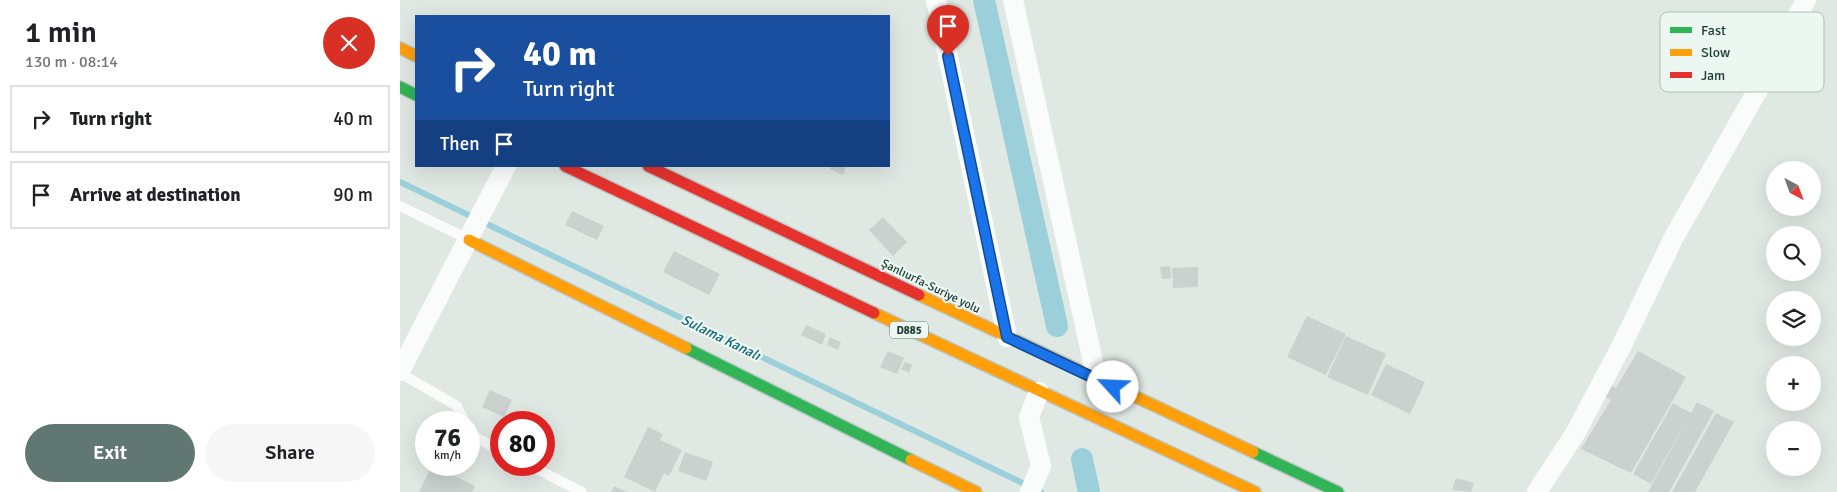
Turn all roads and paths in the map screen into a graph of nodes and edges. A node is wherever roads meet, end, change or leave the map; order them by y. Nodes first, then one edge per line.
1 (936, 0) edge
2 (1013, 0) edge
3 (1806, 0) edge
4 (1800, 12) edge
5 (400, 48) edge
6 (415, 56) edge
7 (400, 87) edge
8 (1757, 92) edge
9 (415, 94) edge
10 (506, 167) edge
11 (567, 167) edge
12 (650, 167) edge
13 (400, 206) edge
14 (471, 236) junction
15 (1007, 337) junction
16 (400, 372) edge
17 (1098, 380) junction
18 (1039, 392) junction
19 (460, 411) edge
20 (551, 476) edge
21 (582, 492) edge
22 (976, 492) edge
23 (1030, 492) edge
24 (1255, 492) edge
25 (1338, 492) edge
26 (1537, 492) edge

1 - 15 street
2 - 17 street
3 - 4 street
5 - 6 main road
7 - 9 main road
8 - 26 street
10 - 14 street
11 - 18 main road, D885
12 - 15 main road, Şanlıurfa-Suriye yolu
13 - 14 lane
14 - 16 street
14 - 22 main road
15 - 17 main road, Şanlıurfa-Suriye yolu
16 - 19 lane
17 - 25 main road, Şanlıurfa-Suriye yolu
18 - 23 street
18 - 24 main road, D885
20 - 21 lane

